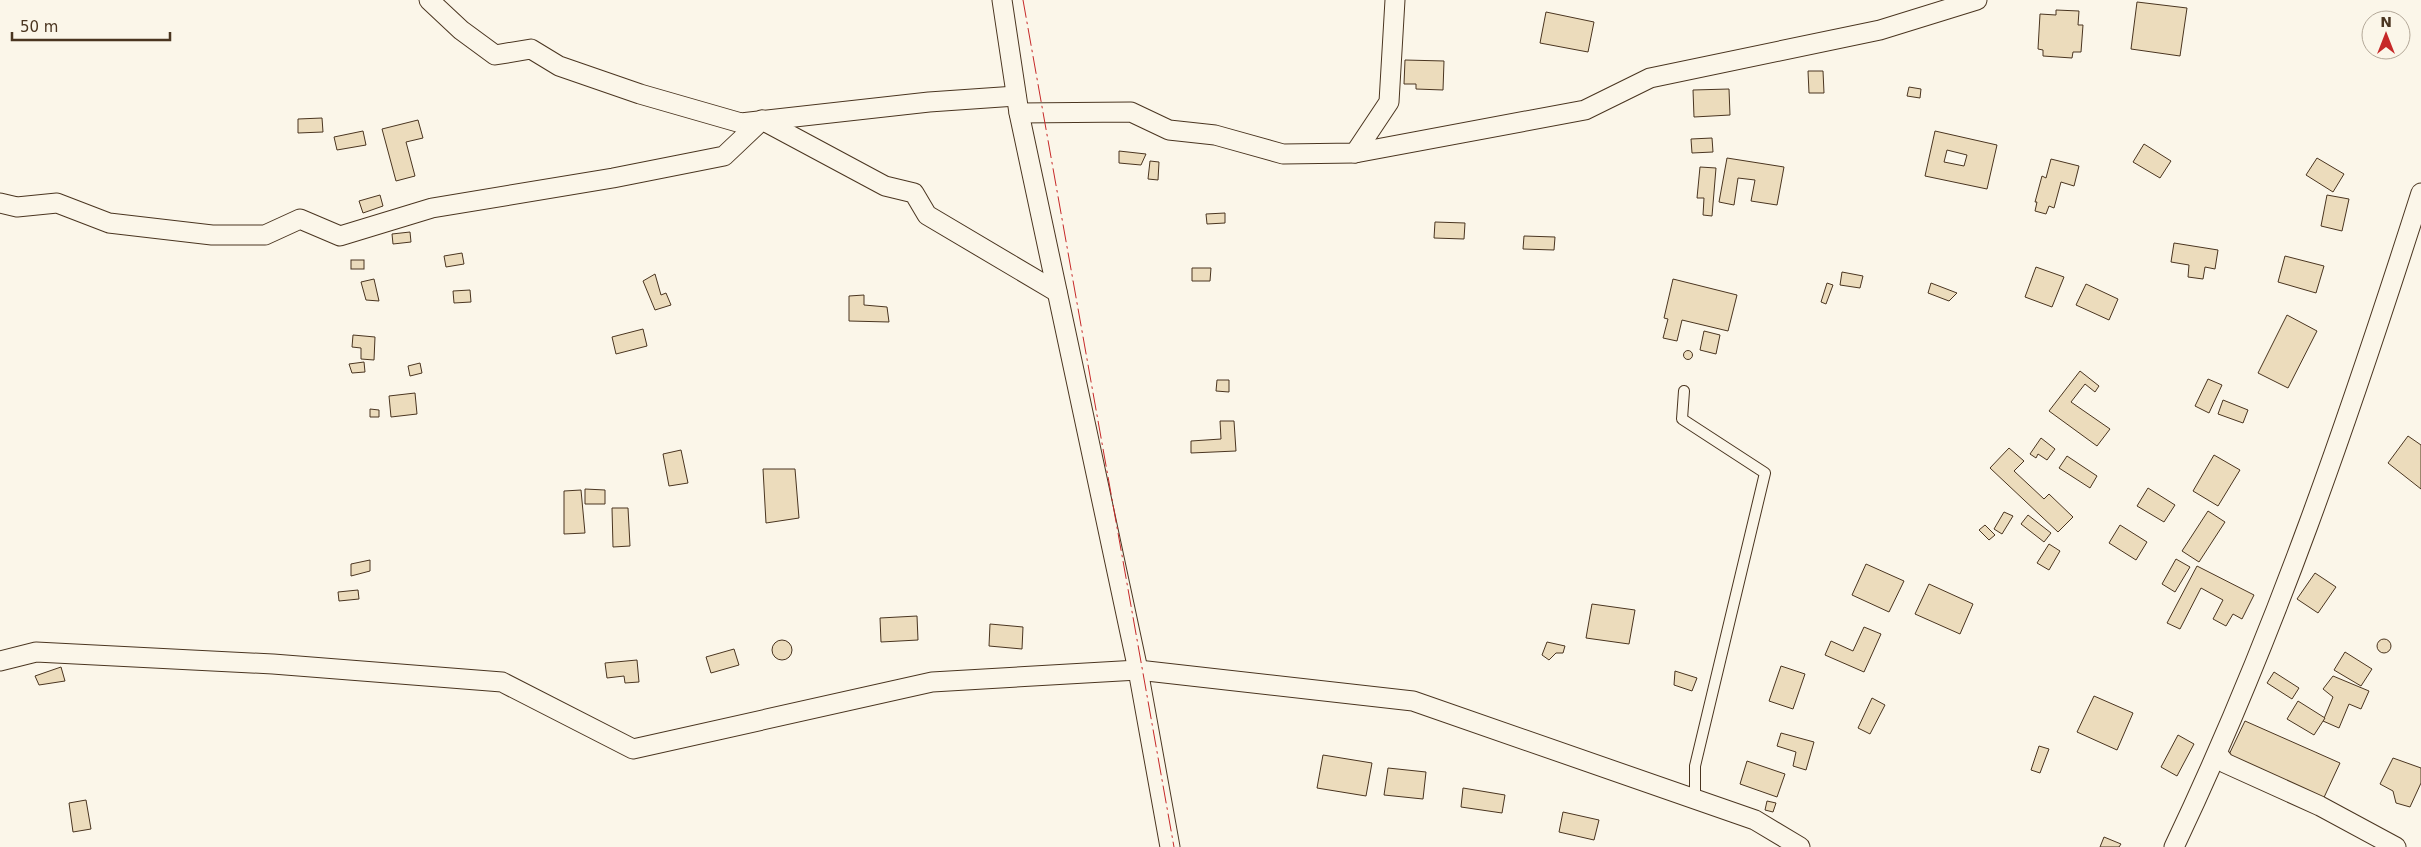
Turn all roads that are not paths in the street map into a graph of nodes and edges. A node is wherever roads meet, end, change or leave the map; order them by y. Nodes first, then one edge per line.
1 (429, 0) edge
2 (1002, 0) edge
3 (1395, 0) edge
4 (1976, 0) edge
5 (1017, 104) junction
6 (762, 120) junction
7 (1355, 153) junction
8 (2421, 193) edge
9 (0, 203) edge
10 (1057, 292) junction
11 (1684, 391) dead end
12 (0, 660) edge
13 (1138, 670) junction
14 (2218, 754) junction
15 (1696, 799) junction
16 (1170, 847) edge
17 (1800, 847) edge
18 (2174, 847) edge
19 (2396, 847) edge

1 - 6 street
2 - 5 street
3 - 7 street
4 - 7 street
5 - 6 street
5 - 7 street
5 - 10 street
6 - 9 street
6 - 10 street
8 - 14 street
10 - 13 street
11 - 15 lane
12 - 13 street
13 - 15 street
13 - 16 street
14 - 18 street
14 - 19 street
15 - 17 street

